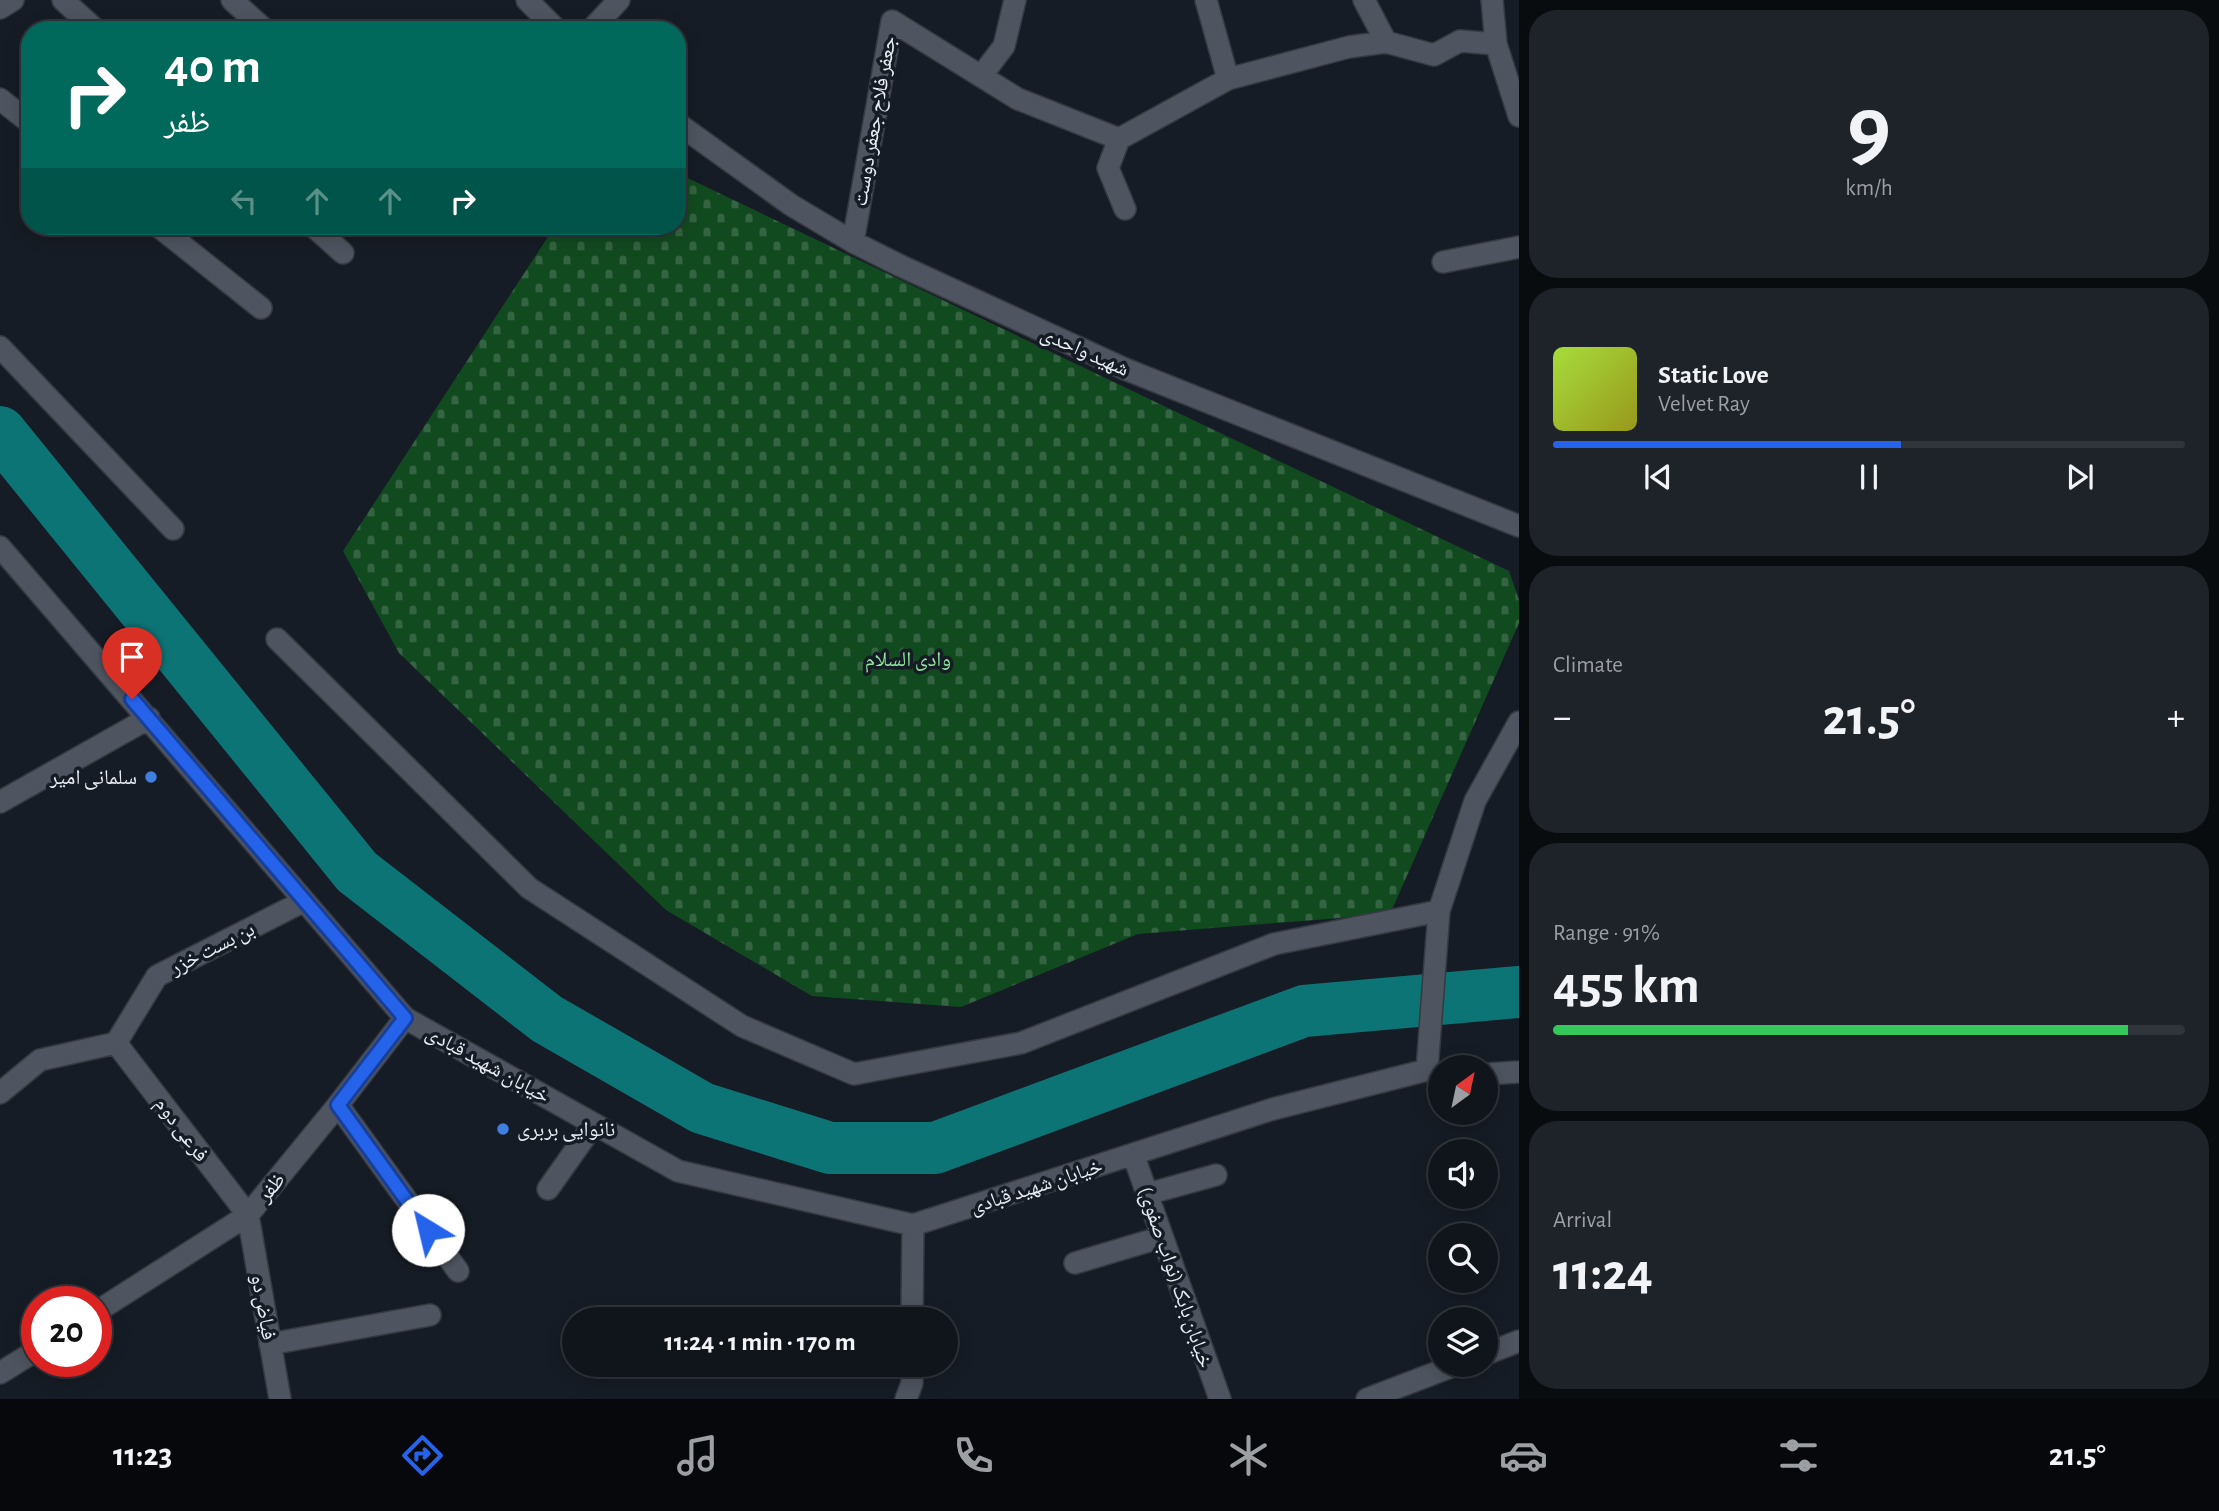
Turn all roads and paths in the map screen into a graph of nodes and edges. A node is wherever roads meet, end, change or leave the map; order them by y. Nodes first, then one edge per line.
1 (13, 0) edge
2 (63, 0) edge
3 (232, 0) edge
4 (527, 0) edge
5 (620, 0) edge
6 (1015, 0) edge
7 (1206, 0) edge
8 (1364, 0) edge
9 (1492, 0) edge
10 (0, 8) edge
11 (86, 21) edge
12 (255, 21) edge
13 (548, 21) edge
14 (600, 21) edge
15 (1386, 42) junction
16 (1496, 44) junction
17 (982, 75) junction
18 (1228, 79) junction
19 (0, 99) edge
20 (21, 116) edge
21 (1519, 116) edge
22 (686, 129) edge
23 (1119, 139) junction
24 (1125, 209) dead end
25 (169, 235) edge
26 (323, 235) edge
27 (853, 242) junction
28 (1519, 247) edge
29 (343, 253) dead end
30 (1443, 262) dead end
31 (261, 308) dead end
32 (0, 347) edge
33 (1519, 527) edge
34 (173, 530) dead end
35 (4, 561) edge
36 (277, 639) dead end
37 (149, 719) junction
38 (1519, 722) edge
39 (0, 802) edge
40 (304, 901) junction
41 (1439, 911) junction
42 (405, 1018) junction
43 (116, 1043) junction
44 (1435, 1055) edge
45 (1519, 1072) edge
46 (1428, 1073) edge
47 (1498, 1073) edge
48 (0, 1093) edge
49 (338, 1105) junction
50 (594, 1124) junction
51 (1133, 1154) junction
52 (1216, 1175) dead end
53 (548, 1189) dead end
54 (1147, 1194) junction
55 (247, 1215) junction
56 (913, 1226) junction
57 (1162, 1237) junction
58 (1075, 1263) dead end
59 (458, 1271) dead end
60 (112, 1302) edge
61 (912, 1307) edge
62 (430, 1315) dead end
63 (1519, 1341) edge
64 (270, 1344) junction
65 (1498, 1349) edge
66 (21, 1360) edge
67 (0, 1373) edge
68 (1428, 1376) edge
69 (912, 1377) edge
70 (280, 1399) edge
71 (906, 1399) edge
72 (1220, 1399) edge
73 (1367, 1399) edge

1 - 10 street
2 - 11 street
3 - 12 street
4 - 13 street
5 - 14 street
6 - 17 street
7 - 18 street
8 - 15 street
9 - 16 street
15 - 16 street
15 - 18 street
16 - 21 street
17 - 23 street, جعفر فلاح جعفر دوست
17 - 27 street, جعفر فلاح جعفر دوست
18 - 23 street
19 - 20 street
22 - 27 street, شهید واحدی
23 - 24 street
25 - 31 street
26 - 29 street
27 - 33 street, شهید واحدی
28 - 30 street
32 - 34 street
35 - 37 street, خیابان شهید قبادی
36 - 41 street
37 - 39 street
37 - 40 street, خیابان شهید قبادی
38 - 41 street
40 - 42 street, خیابان شهید قبادی
40 - 43 street, بن بست خزر
41 - 44 street
42 - 49 street, ظفر
42 - 50 street, خیابان شهید قبادی
43 - 48 street
43 - 55 street, فرعی دوم
45 - 47 street
46 - 51 street, خیابان شهید قبادی
49 - 55 street, ظفر
49 - 59 street
50 - 53 street
50 - 56 street, خیابان شهید قبادی
51 - 54 street, خیابان بابک (نواب صفوی)
51 - 56 street, خیابان شهید قبادی
52 - 54 street
54 - 57 street, خیابان بابک (نواب صفوی)
55 - 60 street, ظفر
55 - 64 street, فیاض دو
56 - 61 street
57 - 58 street
57 - 72 street, خیابان بابک (نواب صفوی)
62 - 64 street
63 - 65 street
64 - 70 street, فیاض دو
66 - 67 street
68 - 73 street
69 - 71 street

